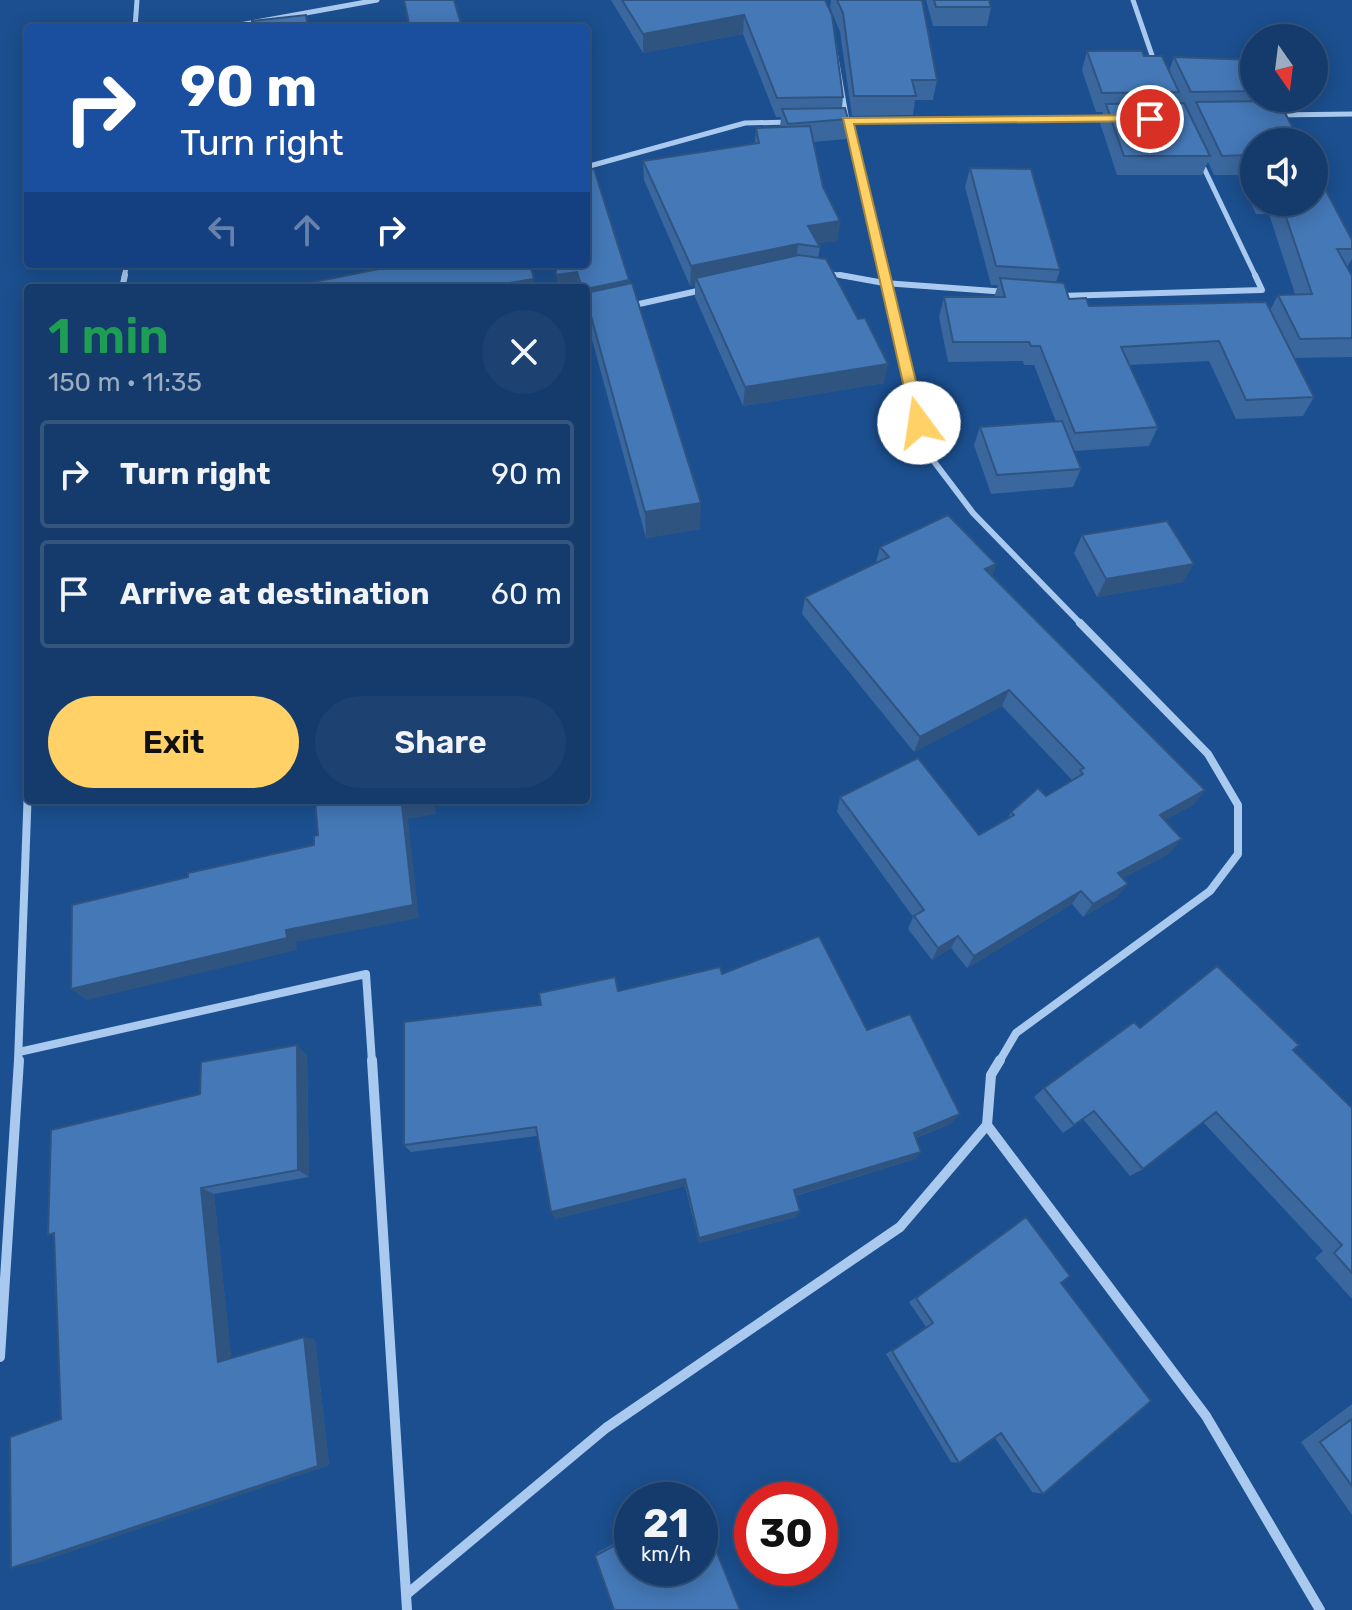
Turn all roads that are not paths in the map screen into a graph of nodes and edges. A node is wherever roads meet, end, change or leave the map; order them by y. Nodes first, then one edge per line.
1 (137, 0) edge
2 (377, 0) edge
3 (1133, 0) edge
4 (825, 11) edge
5 (135, 24) edge
6 (245, 24) edge
7 (1158, 71) edge
8 (1352, 114) edge
9 (1272, 115) edge
10 (1117, 119) edge
11 (833, 121) edge
12 (847, 121) junction
13 (803, 122) edge
14 (1194, 147) edge
15 (590, 166) edge
16 (811, 271) edge
17 (884, 283) junction
18 (706, 289) edge
19 (1010, 292) edge
20 (1057, 296) edge
21 (616, 309) edge
22 (27, 804) edge
23 (19, 1052) junction
24 (987, 1125) junction
25 (0, 1357) edge
26 (407, 1594) junction
27 (407, 1610) edge
28 (1320, 1610) edge

1 - 5 street
2 - 6 street
3 - 7 street
4 - 12 street
8 - 9 street
10 - 12 street
11 - 12 street
12 - 17 street
13 - 15 street
14 - 20 street
16 - 17 street
17 - 19 street
17 - 24 street
18 - 21 street
22 - 23 street
23 - 25 street
23 - 26 street
24 - 26 street
24 - 28 street
26 - 27 street

